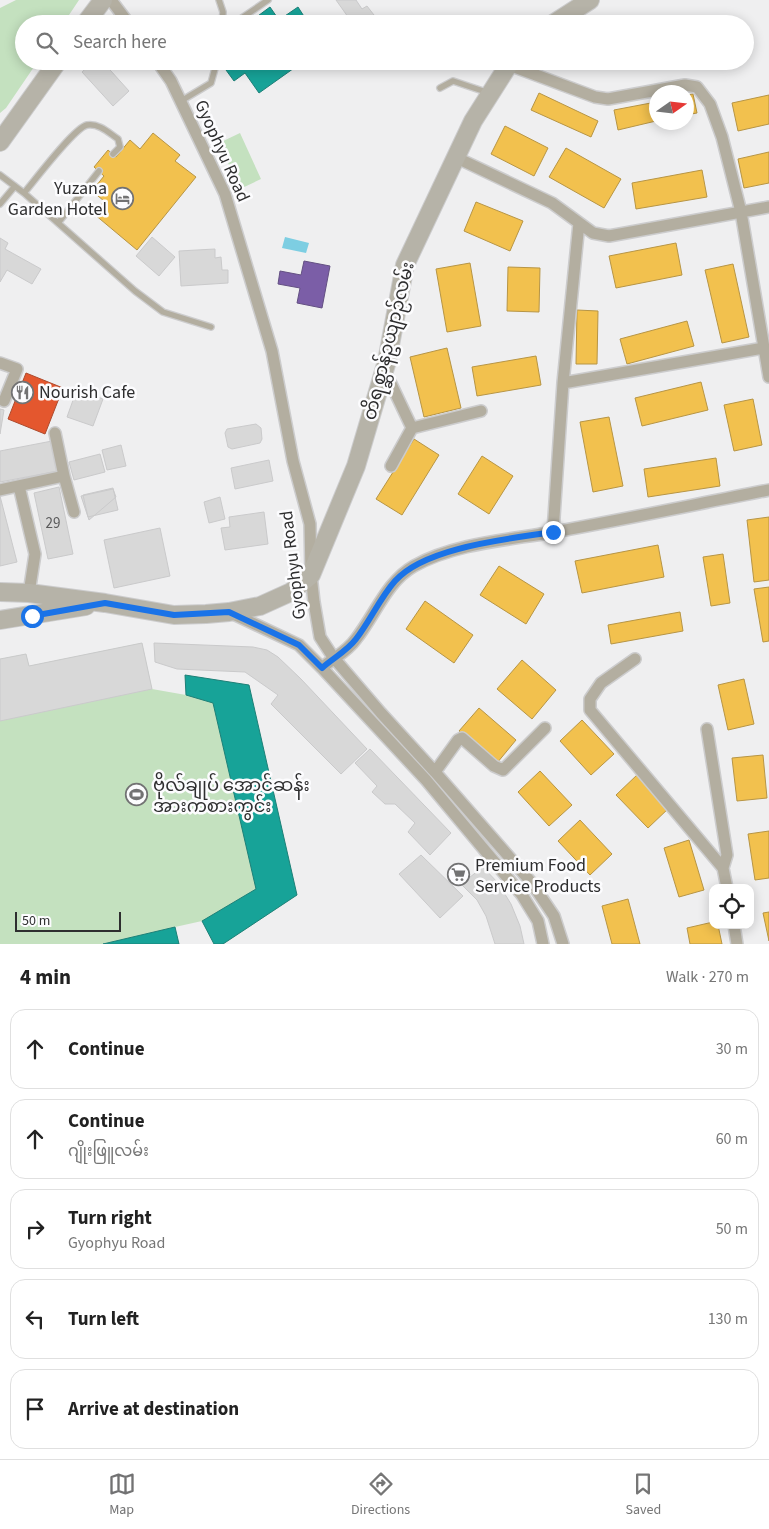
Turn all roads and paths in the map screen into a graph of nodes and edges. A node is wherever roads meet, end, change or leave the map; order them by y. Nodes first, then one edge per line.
1 (103, 0) edge
2 (111, 0) edge
3 (219, 0) edge
4 (268, 0) edge
5 (590, 0) edge
6 (92, 15) edge
7 (122, 15) edge
8 (223, 15) edge
9 (246, 15) edge
10 (567, 15) edge
11 (52, 70) edge
12 (164, 70) edge
13 (216, 70) edge
14 (505, 70) edge
15 (528, 70) edge
16 (440, 88) dead end
17 (490, 94) junction
18 (181, 101) junction
19 (0, 142) edge
20 (113, 154) dead end
21 (455, 157) junction
22 (98, 171) dead end
23 (0, 175) edge
24 (14, 186) junction
25 (24, 193) junction
26 (0, 204) edge
27 (769, 207) edge
28 (741, 212) junction
29 (580, 223) junction
30 (58, 224) junction
31 (211, 326) dead end
32 (764, 348) junction
33 (0, 363) edge
34 (384, 369) junction
35 (769, 377) edge
36 (563, 383) junction
37 (4, 401) dead end
38 (482, 412) dead end
39 (412, 428) junction
40 (55, 432) dead end
41 (391, 466) dead end
42 (64, 476) junction
43 (18, 486) junction
44 (0, 490) edge
45 (769, 490) edge
46 (74, 512) dead end
47 (553, 532) junction
48 (311, 575) junction
49 (0, 592) edge
50 (29, 594) junction
51 (105, 603) junction
52 (229, 612) junction
53 (0, 620) edge
54 (333, 657) junction
55 (636, 659) dead end
56 (322, 668) junction
57 (545, 728) dead end
58 (707, 729) dead end
59 (435, 772) junction
60 (723, 868) junction
61 (726, 884) edge
62 (735, 929) edge
63 (543, 944) edge
64 (563, 944) edge
65 (737, 944) edge

1 - 6 main road
2 - 7 street
3 - 8 lane
4 - 9 lane
5 - 10 main road
11 - 19 main road
12 - 18 street, Gyophyu Road
13 - 18 lane
14 - 17 main road, တိရစ္ဆာန်ဥယျာဉ်လမ်း
15 - 28 street
16 - 17 lane
17 - 21 main road, တိရစ္ဆာန်ဥယျာဉ်လမ်း
18 - 48 street, Gyophyu Road
20 - 25 lane
21 - 29 street
21 - 34 main road, တိရစ္ဆာန်ဥယျာဉ်လမ်း
22 - 30 lane
23 - 24 lane
24 - 25 lane
24 - 26 lane
25 - 30 lane
27 - 28 street
28 - 29 street
28 - 32 street
29 - 36 street
30 - 31 lane
32 - 35 street
32 - 36 street
33 - 37 street
34 - 39 street
34 - 48 main road, တိရစ္ဆာန်ဥယျာဉ်လမ်း
36 - 47 street
38 - 39 street
39 - 41 street
40 - 42 street
42 - 43 street
42 - 46 street
43 - 44 street
43 - 50 street
45 - 47 street
47 - 54 street
48 - 52 main road
48 - 54 street, Gyophyu Road
49 - 50 main road
50 - 51 main road
51 - 52 main road
51 - 53 main road
52 - 56 street, Gyophyu Road
54 - 56 street
54 - 59 street, Gyophyu Road
55 - 60 street
56 - 63 street, Gyophyu Road
57 - 59 street
58 - 60 street
59 - 64 street, Gyophyu Road
60 - 61 street
62 - 65 street

